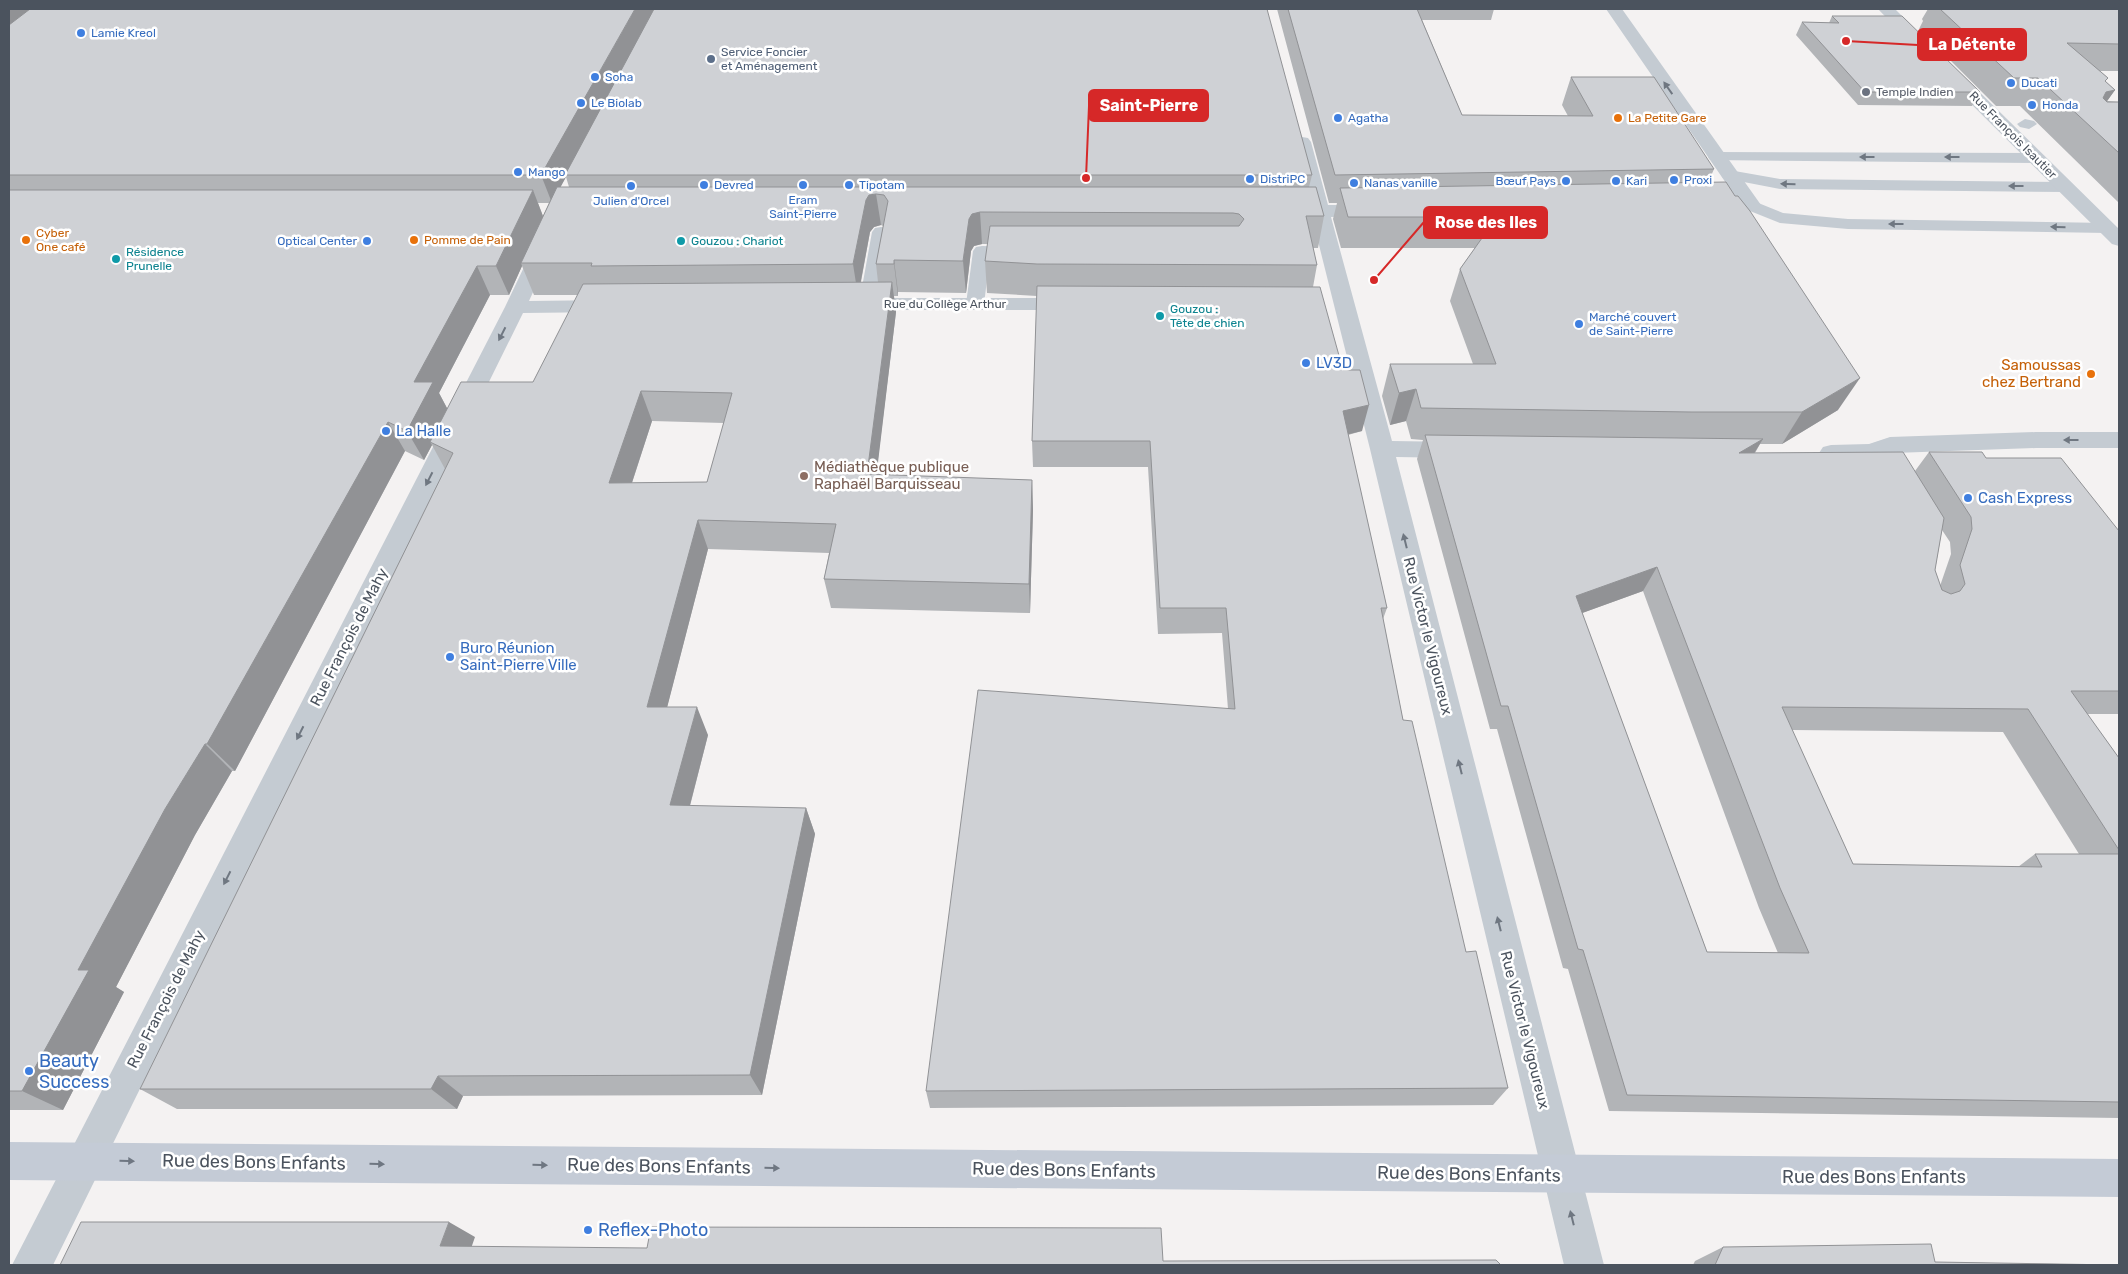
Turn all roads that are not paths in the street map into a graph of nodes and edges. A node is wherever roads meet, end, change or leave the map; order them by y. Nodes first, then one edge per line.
1 (1614, 9) edge
2 (1886, 9) edge
3 (1296, 120) edge
4 (1716, 157) junction
5 (2036, 158) junction
6 (1730, 175) junction
7 (2065, 186) junction
8 (1751, 205) junction
9 (1692, 206) edge
10 (1386, 210) edge
11 (1271, 211) edge
12 (1320, 211) junction
13 (555, 221) edge
14 (881, 232) edge
15 (2113, 234) edge
16 (1031, 251) edge
17 (838, 304) edge
18 (868, 304) junction
19 (975, 304) junction
20 (1095, 304) edge
21 (633, 306) edge
22 (516, 307) junction
23 (2119, 440) edge
24 (1382, 449) junction
25 (1485, 450) edge
26 (1813, 454) edge
27 (9, 1161) edge
28 (85, 1161) junction
29 (1561, 1175) junction
30 (2119, 1178) edge
31 (32, 1265) edge
32 (1584, 1265) edge

4 -> 1 street
2 - 5 street, Rue François Isautier
3 - 12 street, Rue Victor le Vigoureux
5 -> 4 lane
4 - 6 street
5 - 7 street, Rue François Isautier
7 -> 6 lane
6 - 8 street
7 - 15 street, Rue François Isautier
8 - 9 street
15 -> 8 lane
10 - 12 street
11 - 12 street
12 - 24 street, Rue Victor le Vigoureux
13 - 22 street, Rue François de Mahy
14 - 18 lane
16 - 19 lane
17 - 18 street, Rue du Collège Arthur
18 - 19 street, Rue du Collège Arthur
19 - 20 street, Rue du Collège Arthur
21 - 22 street
22 -> 28 street, Rue François de Mahy
23 -> 26 street
24 - 25 street
29 -> 24 street, Rue Victor le Vigoureux
27 - 28 street, Rue des Bons Enfants
28 -> 29 street, Rue des Bons Enfants
28 - 31 street, Rue François de Mahy
29 - 30 street, Rue des Bons Enfants
32 -> 29 street, Rue Victor le Vigoureux

